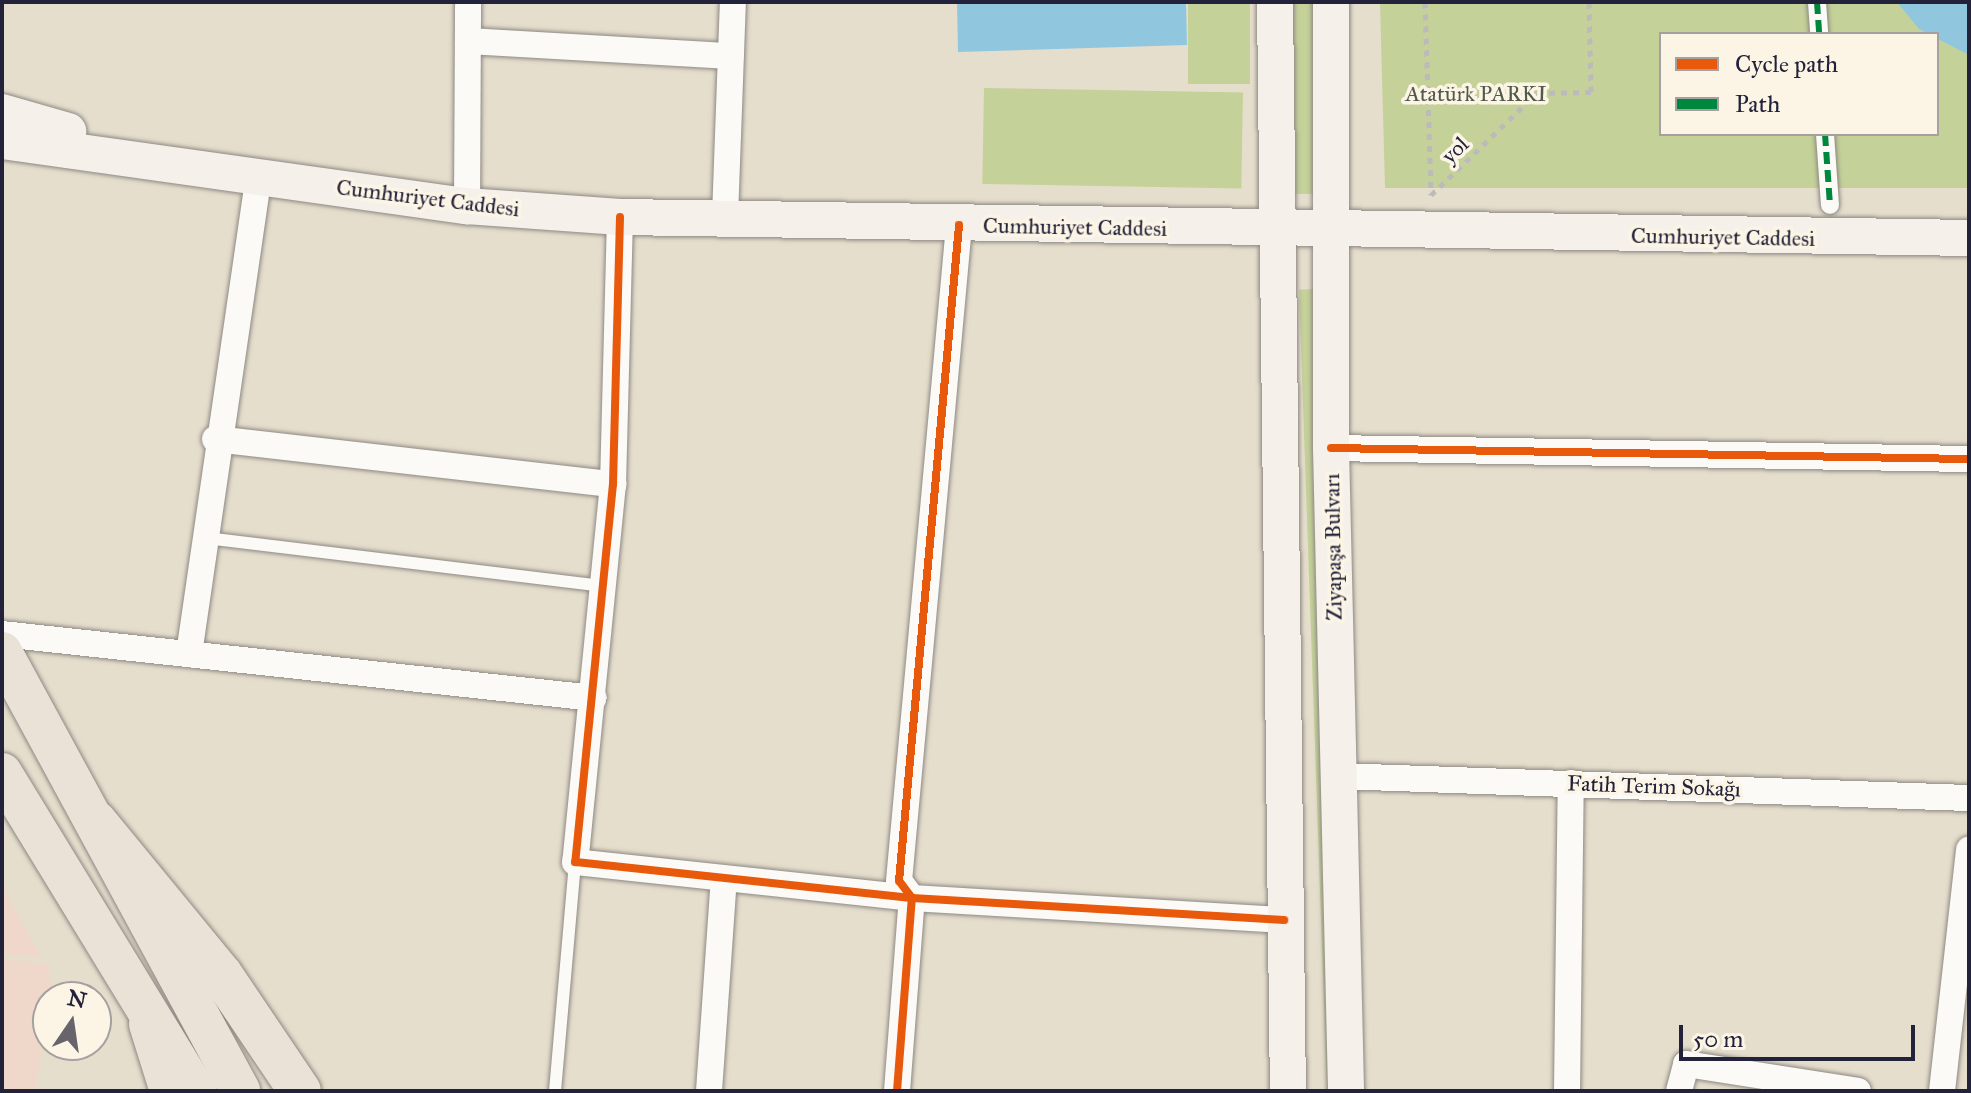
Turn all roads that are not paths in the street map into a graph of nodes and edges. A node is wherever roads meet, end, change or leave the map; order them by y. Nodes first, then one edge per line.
1 (468, 2) edge
2 (733, 2) edge
3 (1275, 2) edge
4 (1331, 2) edge
5 (1817, 2) edge
6 (1819, 32) edge
7 (468, 41) junction
8 (731, 56) junction
9 (2, 112) edge
10 (1825, 136) edge
11 (2, 141) edge
12 (185, 165) junction
13 (259, 176) junction
14 (1830, 205) dead end
15 (467, 206) junction
16 (620, 217) junction
17 (725, 217) junction
18 (959, 225) junction
19 (1280, 232) junction
20 (1334, 233) junction
21 (1969, 238) edge
22 (215, 439) junction
23 (1331, 448) junction
24 (1969, 459) edge
25 (613, 484) junction
26 (203, 537) junction
27 (604, 586) junction
28 (2, 634) edge
29 (2, 652) edge
30 (189, 654) junction
31 (594, 698) junction
32 (2, 773) edge
33 (1338, 776) junction
34 (1571, 783) junction
35 (1969, 798) edge
36 (96, 822) junction
37 (1969, 850) edge
38 (575, 862) junction
39 (724, 879) junction
40 (912, 898) junction
41 (1284, 920) junction
42 (150, 1024) junction
43 (171, 1091) edge
44 (196, 1091) edge
45 (240, 1091) edge
46 (300, 1091) edge
47 (555, 1091) edge
48 (709, 1091) edge
49 (897, 1091) edge
50 (1288, 1091) edge
51 (1346, 1091) edge
52 (1567, 1091) edge
53 (1679, 1091) edge
54 (1858, 1091) edge
55 (1942, 1091) edge

1 - 7 street
2 - 8 street
3 - 19 main road
4 - 20 main road, Ziyapaşa Bulvarı
5 - 6 street
7 - 8 street
7 - 15 street
8 - 17 street
9 - 12 main road, Cumhuriyet Caddesi
10 - 14 street
11 - 12 main road, Cumhuriyet Caddesi
12 - 13 main road, Cumhuriyet Caddesi
13 - 15 main road, Cumhuriyet Caddesi
13 - 22 street
15 - 16 main road, Cumhuriyet Caddesi
16 - 17 main road, Cumhuriyet Caddesi
16 - 25 street
17 - 18 main road, Cumhuriyet Caddesi
18 - 19 main road, Cumhuriyet Caddesi
18 - 40 street
19 - 20 main road, Cumhuriyet Caddesi
19 - 41 main road
20 - 21 main road, Cumhuriyet Caddesi
20 - 23 main road, Ziyapaşa Bulvarı
22 - 25 street
22 - 26 street
23 - 24 street
23 - 33 main road, Ziyapaşa Bulvarı
25 - 27 street
26 - 27 lane
26 - 30 street
27 - 31 street
28 - 30 street
29 - 36 main road
30 - 31 street
31 - 38 street
32 - 42 main road
33 - 34 street, Fatih Terim Sokağı
33 - 51 main road, Ziyapaşa Bulvarı
34 - 35 street, Fatih Terim Sokağı
34 - 52 street
36 - 45 main road
36 - 46 highway
37 - 55 street
38 - 39 street
38 - 47 lane
39 - 40 street
39 - 48 street
40 - 41 street
40 - 49 street
41 - 50 main road
42 - 43 highway
42 - 44 main road
53 - 54 street

